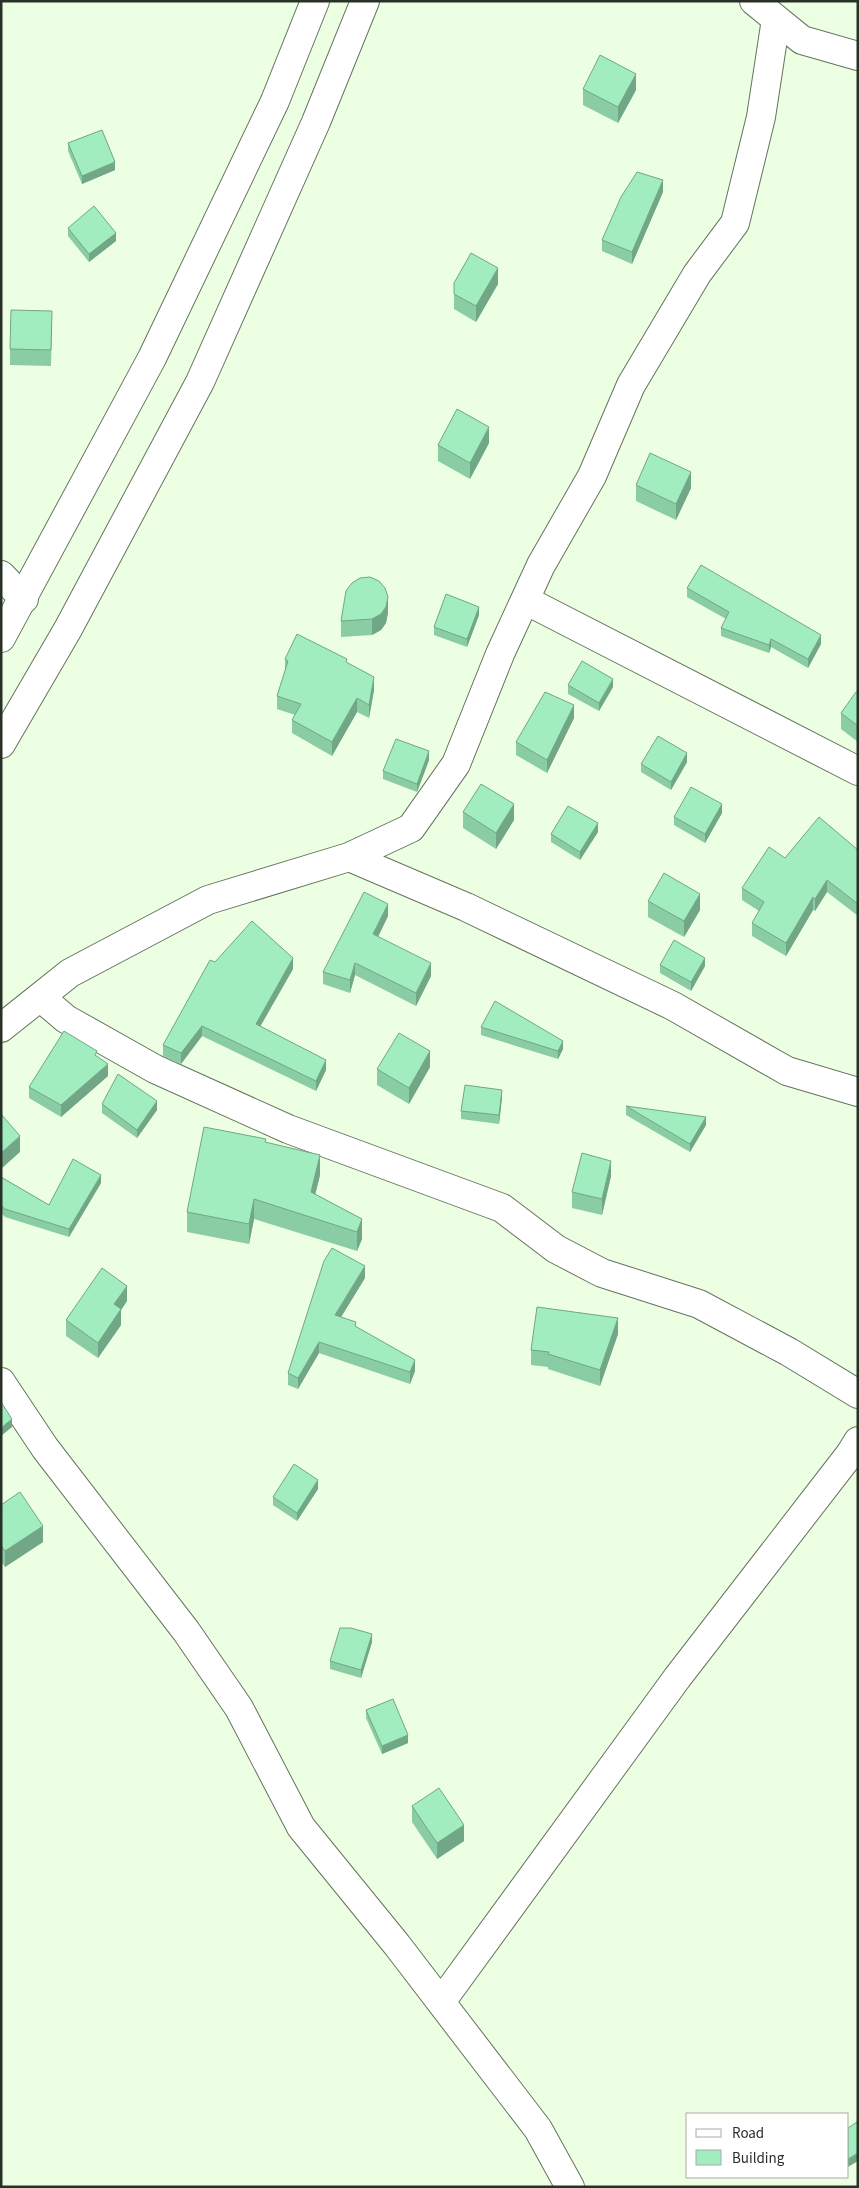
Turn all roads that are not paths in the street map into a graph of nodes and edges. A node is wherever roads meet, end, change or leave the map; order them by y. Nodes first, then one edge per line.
1 (315, 1) edge
2 (365, 1) edge
3 (754, 1) edge
4 (776, 19) junction
5 (858, 56) edge
6 (1, 575) edge
7 (24, 599) junction
8 (525, 600) junction
9 (1, 638) edge
10 (1, 744) edge
11 (858, 771) edge
12 (349, 857) junction
13 (40, 997) junction
14 (1, 1028) edge
15 (858, 1092) edge
16 (1, 1382) edge
17 (858, 1394) edge
18 (858, 1441) edge
19 (441, 2002) junction
20 (570, 2187) edge

1 - 7 street
2 - 10 street
3 - 4 street
4 - 5 street
4 - 8 street
6 - 7 street
7 - 9 street
8 - 11 street
8 - 12 street
12 - 13 street
12 - 15 street
13 - 14 street
13 - 17 street
16 - 19 street
18 - 19 street
19 - 20 street

